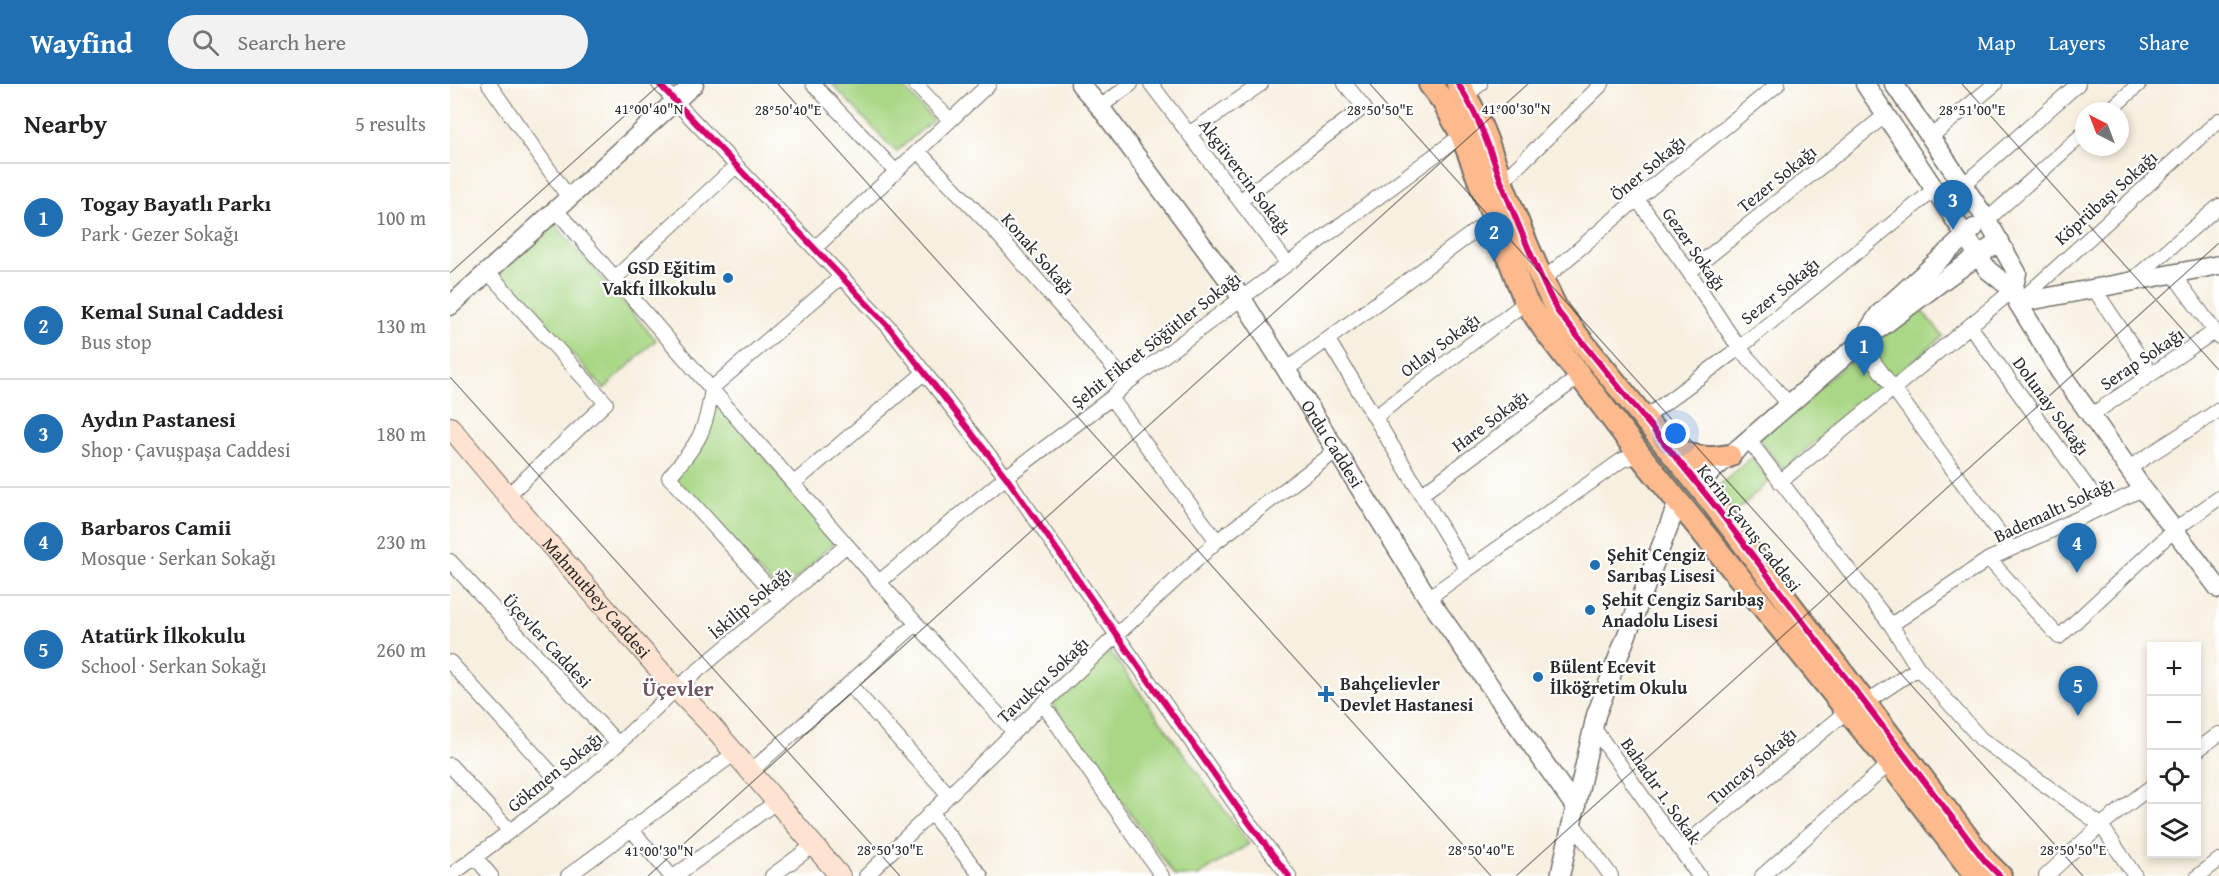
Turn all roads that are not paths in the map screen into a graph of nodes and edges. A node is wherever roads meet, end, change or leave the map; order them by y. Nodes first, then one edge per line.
1 (489, 84) edge
2 (659, 84) edge
3 (694, 84) edge
4 (813, 84) edge
5 (915, 84) edge
6 (989, 84) edge
7 (1080, 84) edge
8 (1131, 84) edge
9 (1151, 84) edge
10 (1261, 84) edge
11 (1345, 84) edge
12 (1430, 84) edge
13 (1602, 84) edge
14 (1778, 84) edge
15 (1866, 84) edge
16 (1894, 84) edge
17 (1995, 84) edge
18 (2078, 84) edge
19 (2139, 84) edge
20 (1468, 88) edge
21 (675, 101) junction
22 (2119, 102) edge
23 (1101, 107) junction
24 (1887, 114) junction
25 (950, 120) junction
26 (2219, 120) edge
27 (1190, 134) junction
28 (1462, 135) junction
29 (1929, 138) junction
30 (2075, 141) edge
31 (918, 151) junction
32 (736, 166) junction
33 (896, 172) junction
34 (1502, 182) junction
35 (1962, 186) junction
36 (1935, 189) junction
37 (569, 198) junction
38 (1637, 199) junction
39 (1240, 201) junction
40 (2219, 206) edge
41 (556, 210) junction
42 (1494, 217) junction
43 (1987, 220) junction
44 (1966, 234) junction
45 (2000, 241) junction
46 (815, 248) junction
47 (1287, 263) junction
48 (1984, 263) junction
49 (2219, 265) edge
50 (488, 272) junction
51 (1689, 272) junction
52 (2172, 274) junction
53 (842, 277) junction
54 (615, 278) junction
55 (1542, 281) junction
56 (2130, 282) junction
57 (2094, 289) junction
58 (1240, 297) junction
59 (2015, 297) junction
60 (1526, 302) junction
61 (450, 306) edge
62 (1970, 326) junction
63 (2217, 334) edge
64 (1328, 340) junction
65 (1860, 343) junction
66 (1739, 348) junction
67 (1286, 370) junction
68 (925, 372) junction
69 (2151, 374) junction
70 (1580, 376) junction
71 (1127, 383) junction
72 (712, 388) junction
73 (1894, 388) junction
74 (1111, 398) junction
75 (1790, 404) junction
76 (2219, 410) edge
77 (2090, 416) junction
78 (1375, 417) junction
79 (1645, 418) junction
80 (450, 427) edge
81 (1748, 440) junction
82 (1665, 444) junction
83 (1336, 451) junction
84 (1640, 455) junction
85 (1729, 456) junction
86 (2129, 468) junction
87 (1006, 477) junction
88 (1780, 482) junction
89 (794, 483) junction
90 (1697, 484) junction
91 (2143, 489) junction
92 (1422, 494) junction
93 (507, 496) junction
94 (2219, 498) edge
95 (1678, 502) junction
96 (2102, 507) junction
97 (2174, 530) junction
98 (1217, 541) junction
99 (847, 545) junction
100 (2011, 549) junction
101 (1989, 560) junction
102 (450, 561) edge
103 (1467, 570) junction
104 (879, 582) junction
105 (2219, 589) edge
106 (1428, 598) junction
107 (781, 601) junction
108 (916, 624) junction
109 (1891, 625) junction
110 (1117, 636) junction
111 (451, 666) edge
112 (1918, 668) junction
113 (849, 684) junction
114 (676, 689) junction
115 (1043, 704) junction
116 (1856, 707) junction
117 (1593, 727) junction
118 (1014, 732) junction
119 (2219, 734) edge
120 (618, 744) junction
121 (2197, 750) edge
122 (735, 753) junction
123 (1890, 763) junction
124 (450, 765) edge
125 (750, 772) junction
126 (566, 789) junction
127 (2147, 789) edge
128 (949, 795) junction
129 (776, 802) junction
130 (930, 812) junction
131 (1574, 816) junction
132 (2101, 825) junction
133 (631, 829) junction
134 (510, 831) junction
135 (814, 845) junction
136 (1680, 849) junction
137 (475, 857) junction
138 (2219, 860) edge
139 (1966, 873) edge
140 (451, 874) edge
141 (1158, 874) edge
142 (491, 876) edge
143 (568, 876) edge
144 (673, 876) edge
145 (772, 876) edge
146 (840, 876) edge
147 (866, 876) edge
148 (981, 876) edge
149 (1289, 876) edge
150 (1560, 876) edge
151 (1611, 876) edge
152 (1699, 876) edge
153 (1762, 876) edge
154 (2000, 876) edge
155 (2046, 876) edge
156 (2135, 876) edge
157 (2198, 876) edge

1 - 37 street
2 - 21 street
3 - 21 street
4 - 33 street
5 - 25 street
6 - 25 street
7 - 23 street, Ordu Caddesi
8 - 23 street
9 - 27 street, Akgüvercin Sokağı
10 - 27 street
11 - 39 street
12 - 28 main road, Kerim Çavuş Caddesi
13 - 34 street
14 - 38 street, Öner Sokağı
15 - 24 street
16 - 29 street
17 - 29 street
18 - 35 street
19 - 22 street
20 - 34 main road, Kerim Çavuş Caddesi
21 - 32 street
21 - 37 street
23 - 58 street, Ordu Caddesi
24 - 36 street
24 - 51 street, Tezer Sokağı
25 - 31 street
26 - 59 street, Köprübaşı Sokağı
27 - 39 street, Akgüvercin Sokağı
28 - 42 main road, Kerim Çavuş Caddesi
28 - 47 street, Şehit Fikret Söğütler Sokağı
29 - 35 street
30 - 43 street
31 - 33 street
31 - 71 street, Konak Sokağı
32 - 46 street
32 - 54 street
33 - 46 street
34 - 55 main road, Kerim Çavuş Caddesi
35 - 43 street
36 - 44 street
36 - 66 street, Sezer Sokağı
37 - 41 street
38 - 51 street, Gezer Sokağı
38 - 55 street, Öner Sokağı
39 - 47 street, Akgüvercin Sokağı
40 - 56 street
41 - 50 street
41 - 54 street
42 - 60 main road, Kerim Çavuş Caddesi
42 - 64 street
43 - 44 street
43 - 45 street
44 - 48 street
44 - 65 street
45 - 48 street
45 - 59 street
46 - 53 street
47 - 58 street, Şehit Fikret Söğütler Sokağı
48 - 59 street
48 - 65 street
49 - 52 street
50 - 61 street
50 - 93 street
51 - 66 street, Gezer Sokağı
52 - 56 street
52 - 63 street
53 - 68 street
53 - 72 street
54 - 72 street
55 - 79 main road, Kerim Çavuş Caddesi
56 - 57 street
57 - 59 street
57 - 69 street
58 - 67 street, Ordu Caddesi
58 - 71 street, Şehit Fikret Söğütler Sokağı
59 - 62 street, Köprübaşı Sokağı
59 - 77 street
60 - 70 main road, Kerim Çavuş Caddesi
60 - 78 street, Otlay Sokağı
62 - 73 street, Köprübaşı Sokağı
62 - 96 street, Dolunay Sokağı
63 - 69 street, Serap Sokağı
64 - 67 street
64 - 78 street
65 - 73 street
65 - 75 street
66 - 75 street, Gezer Sokağı
66 - 79 street, Sezer Sokağı
67 - 83 street, Ordu Caddesi
68 - 87 street
68 - 89 street
69 - 77 street, Serap Sokağı
70 - 84 main road, Kerim Çavuş Caddesi
70 - 92 street, Hare Sokağı
71 - 74 street, Şehit Fikret Söğütler Sokağı
72 - 89 street
72 - 107 street
73 - 88 street, Köprübaşı Sokağı
73 - 100 street
74 - 87 street, Şehit Fikret Söğütler Sokağı
74 - 98 street
75 - 81 street
76 - 86 street
77 - 86 street
78 - 92 street
79 - 82 main road, Kerim Çavuş Caddesi
80 - 93 main road, Mahmutbey Caddesi
81 - 85 street
81 - 88 street
82 - 85 main road
82 - 90 main road, Kerim Çavuş Caddesi
83 - 98 street, Tavukçu Sokağı
83 - 106 street, Ordu Caddesi
84 - 95 main road, Kerim Çavuş Caddesi
84 - 103 street
85 - 90 street
86 - 91 street
87 - 104 street, Şehit Fikret Söğütler Sokağı
87 - 110 street
88 - 109 street
89 - 99 street
90 - 95 main road
90 - 116 main road, Kerim Çavuş Caddesi
91 - 96 street, Bademaltı Sokağı
91 - 97 street
92 - 103 street
93 - 114 main road, Mahmutbey Caddesi
94 - 97 street
95 - 116 main road, Kerim Çavuş Caddesi
95 - 117 street
96 - 100 street, Bademaltı Sokağı
97 - 101 street
97 - 105 street
98 - 110 street, Tavukçu Sokağı
99 - 104 street
99 - 107 street, İskilip Sokağı
100 - 101 street, Bademaltı Sokağı
101 - 109 street, Bademaltı Sokağı
102 - 120 street, Üçevler Caddesi
103 - 106 street
104 - 108 street
106 - 131 street, Ordu Caddesi
107 - 114 street, İskilip Sokağı
108 - 113 street
108 - 118 street
109 - 112 street
110 - 115 street, Tavukçu Sokağı
110 - 149 street
111 - 126 street
112 - 116 street, Tuncay Sokağı
112 - 132 street
113 - 125 street
113 - 128 street
114 - 120 street, Gökmen Sokağı
114 - 122 main road, Mahmutbey Caddesi
115 - 118 street, Tavukçu Sokağı
115 - 141 street
116 - 123 main road, Kerim Çavuş Caddesi
116 - 136 street, Tuncay Sokağı
116 - 154 main road, Kerim Çavuş Caddesi
117 - 131 street
117 - 136 street, Bahadır 1. Sokak
118 - 128 street, Tavukçu Sokağı
119 - 121 street
120 - 126 street, Gökmen Sokağı
122 - 125 main road, Mahmutbey Caddesi
122 - 133 street
123 - 139 main road, Kerim Çavuş Caddesi
123 - 153 street
124 - 134 street
125 - 129 main road, Mahmutbey Caddesi
126 - 134 street, Gökmen Sokağı
127 - 132 street
128 - 130 street, Tavukçu Sokağı
129 - 135 main road, Mahmutbey Caddesi
129 - 144 street
130 - 147 street, Tavukçu Sokağı
130 - 148 street
131 - 150 street
131 - 151 street
132 - 155 street
132 - 156 street
133 - 143 street
133 - 144 street
134 - 137 street, Gökmen Sokağı
135 - 145 street
135 - 146 main road, Mahmutbey Caddesi
136 - 152 street, Bahadır 1. Sokak
137 - 140 street, Gökmen Sokağı
137 - 142 street
138 - 157 street

